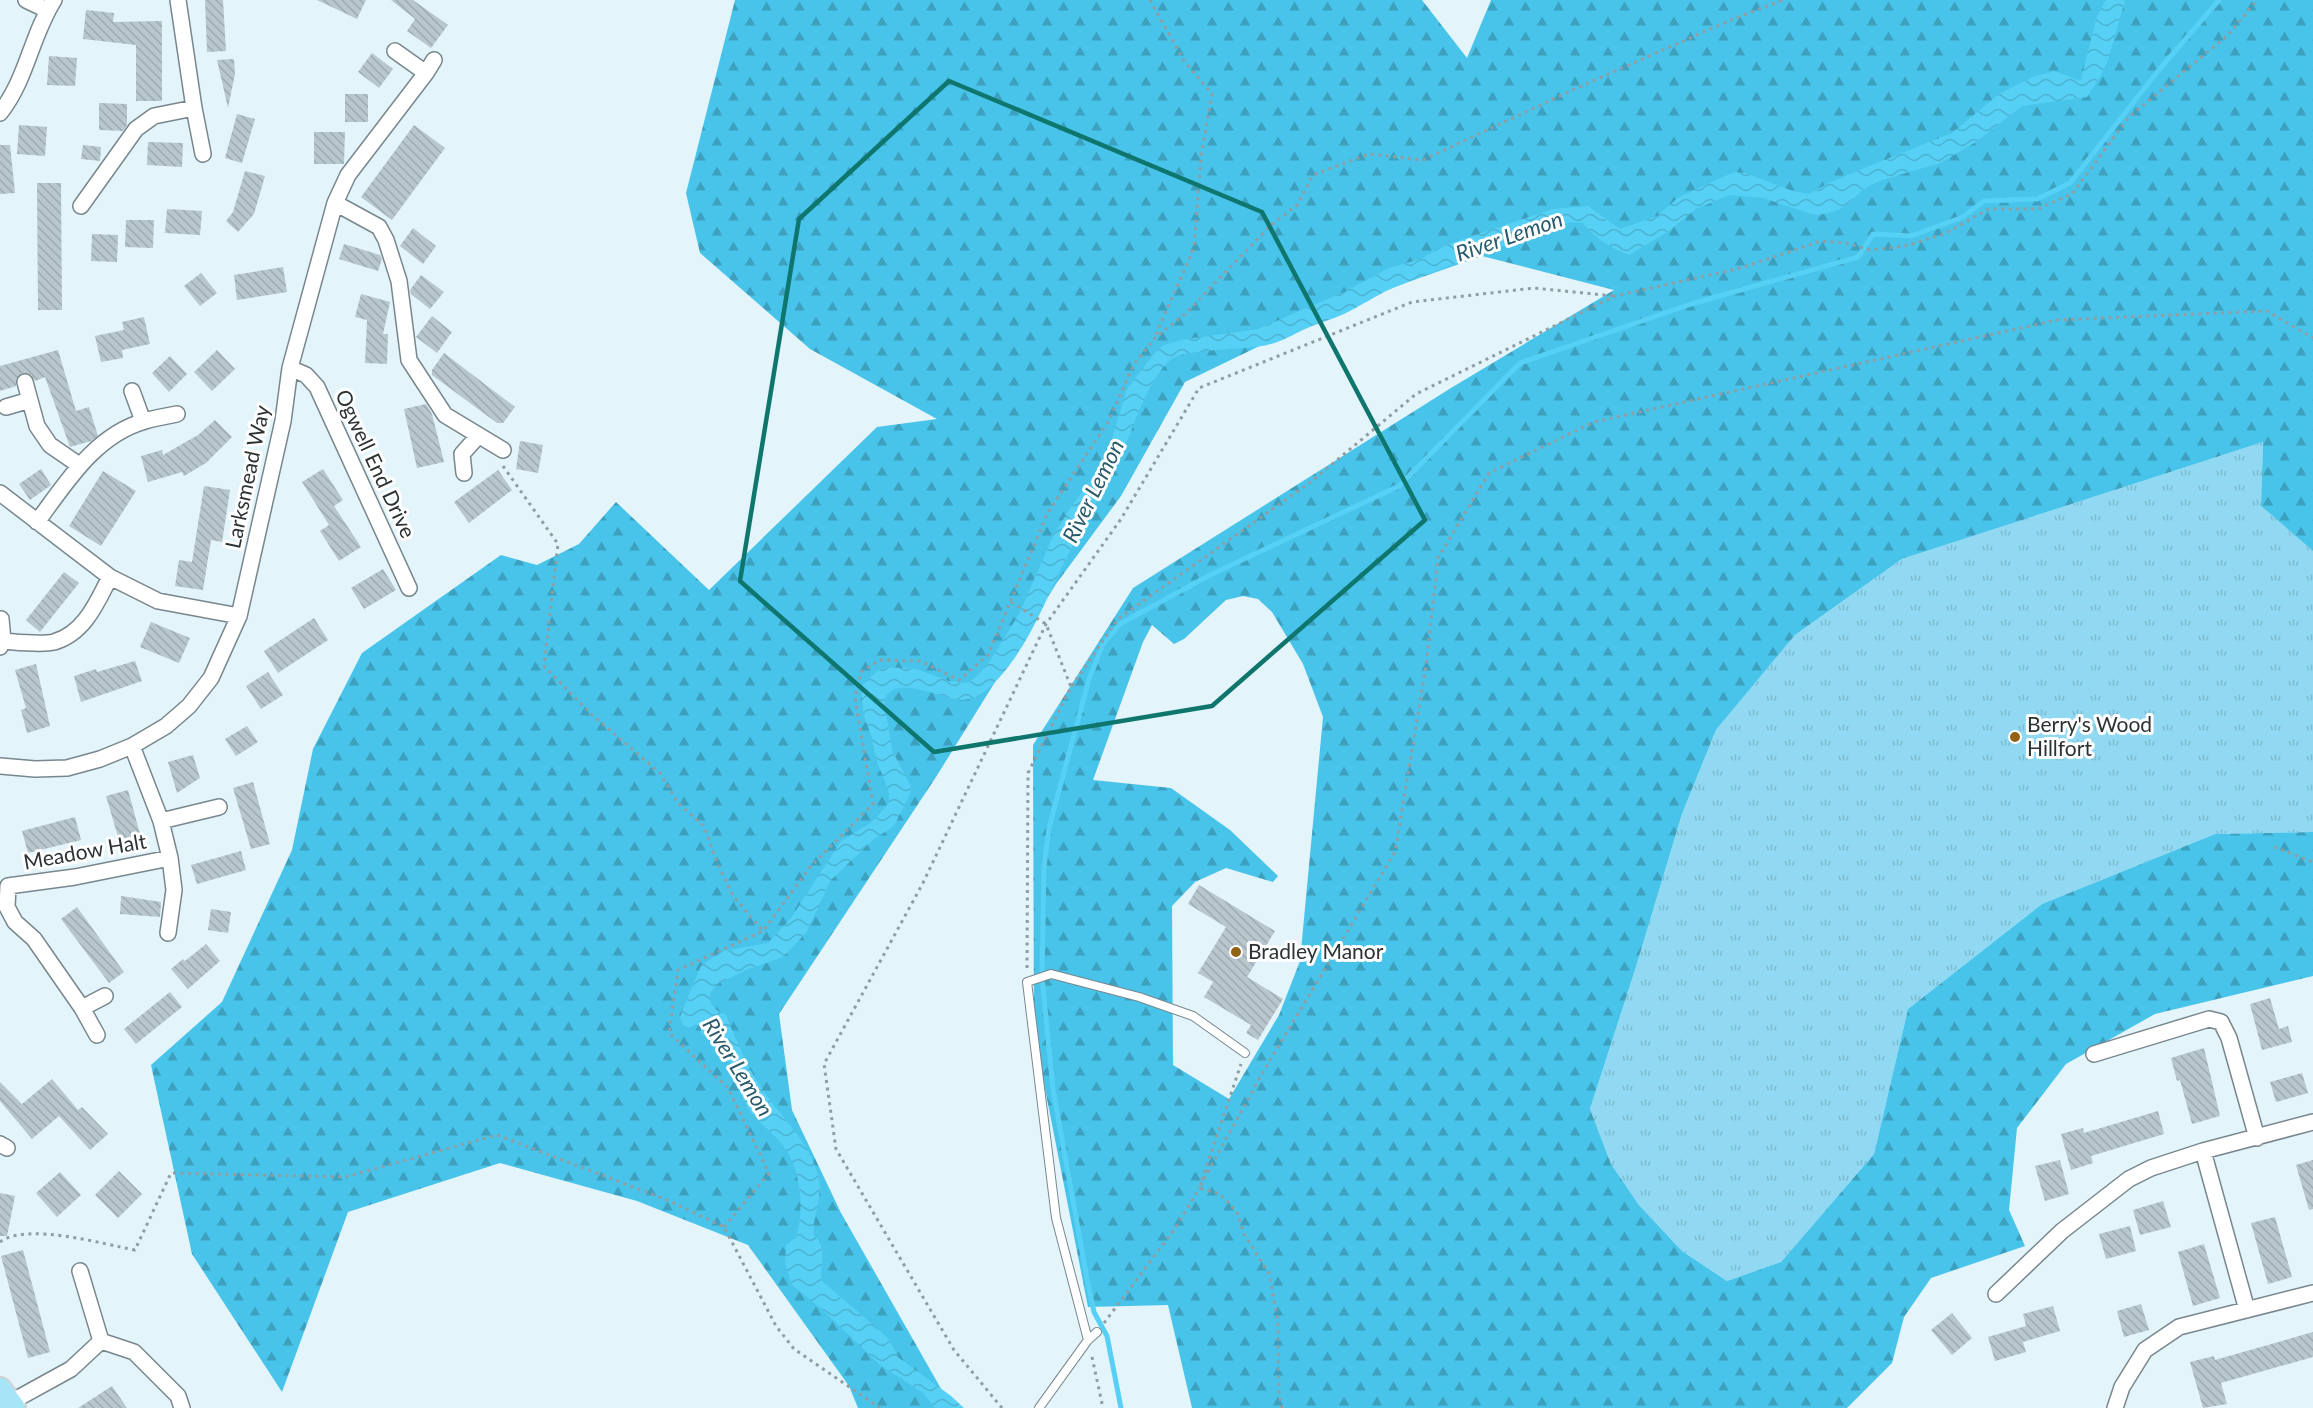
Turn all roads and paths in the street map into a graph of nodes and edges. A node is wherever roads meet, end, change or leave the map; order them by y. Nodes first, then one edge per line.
1 (26, 0) edge
2 (178, 0) edge
3 (1150, 0) edge
4 (1783, 0) edge
5 (2257, 0) edge
6 (51, 5) edge
7 (395, 51) dead end
8 (194, 108) junction
9 (0, 112) edge
10 (203, 154) dead end
11 (335, 203) junction
12 (81, 206) dead end
13 (1615, 296) junction
14 (1155, 338) junction
15 (2313, 338) edge
16 (290, 368) junction
17 (26, 382) dead end
18 (132, 391) dead end
19 (30, 400) junction
20 (6, 407) dead end
21 (177, 414) dead end
22 (143, 421) junction
23 (478, 436) junction
24 (500, 449) joint
25 (79, 465) junction
26 (464, 473) dead end
27 (0, 493) edge
28 (37, 522) junction
29 (110, 577) junction
30 (409, 588) dead end
31 (1011, 602) junction
32 (239, 616) junction
33 (1, 619) edge
34 (1046, 624) junction
35 (1, 644) edge
36 (1071, 687) junction
37 (132, 746) junction
38 (0, 766) edge
39 (219, 807) dead end
40 (161, 821) junction
41 (2274, 847) dead end
42 (170, 858) junction
43 (2313, 862) edge
44 (4, 886) edge
45 (763, 931) junction
46 (168, 933) dead end
47 (1027, 982) junction
48 (105, 996) dead end
49 (82, 1008) junction
50 (97, 1035) dead end
51 (1245, 1053) joint
52 (2094, 1054) dead end
53 (2313, 1122) edge
54 (2257, 1138) junction
55 (2204, 1151) junction
56 (1199, 1188) junction
57 (724, 1227) junction
58 (0, 1242) edge
59 (80, 1271) dead end
60 (2313, 1293) edge
61 (1996, 1294) dead end
62 (2247, 1310) junction
63 (1107, 1320) dead end
64 (1097, 1332) dead end
65 (1088, 1340) junction
66 (101, 1341) junction
67 (8, 1400) edge
68 (182, 1408) edge
69 (880, 1408) edge
70 (1002, 1408) edge
71 (1039, 1408) edge
72 (1103, 1408) edge
73 (1282, 1408) edge
74 (2115, 1408) edge

1 - 6 street
2 - 8 street
3 - 14 path
4 - 14 path
5 - 13 path
6 - 9 street
7 - 11 street, Larksmead Way
8 - 10 street
8 - 12 street
11 - 16 street, Larksmead Way
11 - 23 street
13 - 34 path
13 - 36 path
14 - 31 path
15 - 56 path
16 - 30 street, Ogwell End Drive
16 - 32 street, Larksmead Way
17 - 19 street
18 - 22 street
19 - 20 street
19 - 25 street
21 - 22 street
22 - 25 street
23 - 24 street
23 - 26 street
24 - 45 path
25 - 28 street
27 - 28 street
28 - 29 street
29 - 32 street
29 - 35 street
31 - 34 path
31 - 45 path
32 - 37 street, Larksmead Way
33 - 35 street
34 - 36 path
34 - 70 path
36 - 47 path
37 - 38 street, Larksmead Way
37 - 40 street, Meadow Halt
39 - 40 street, Meadow Halt
40 - 42 street, Meadow Halt
41 - 43 path
42 - 44 street, Meadow Halt
42 - 46 street, Meadow Halt
44 - 49 street, Meadow Halt
45 - 57 path
47 - 51 lane
47 - 65 lane
48 - 49 street
49 - 50 street, Meadow Halt
51 - 56 path
52 - 54 street
53 - 54 street
54 - 55 street
55 - 61 street
55 - 62 street
56 - 63 path
56 - 73 path
57 - 58 path
57 - 69 path
59 - 66 street
60 - 62 street
62 - 74 street
64 - 65 lane
65 - 71 lane
65 - 72 path
66 - 67 street
66 - 68 street

